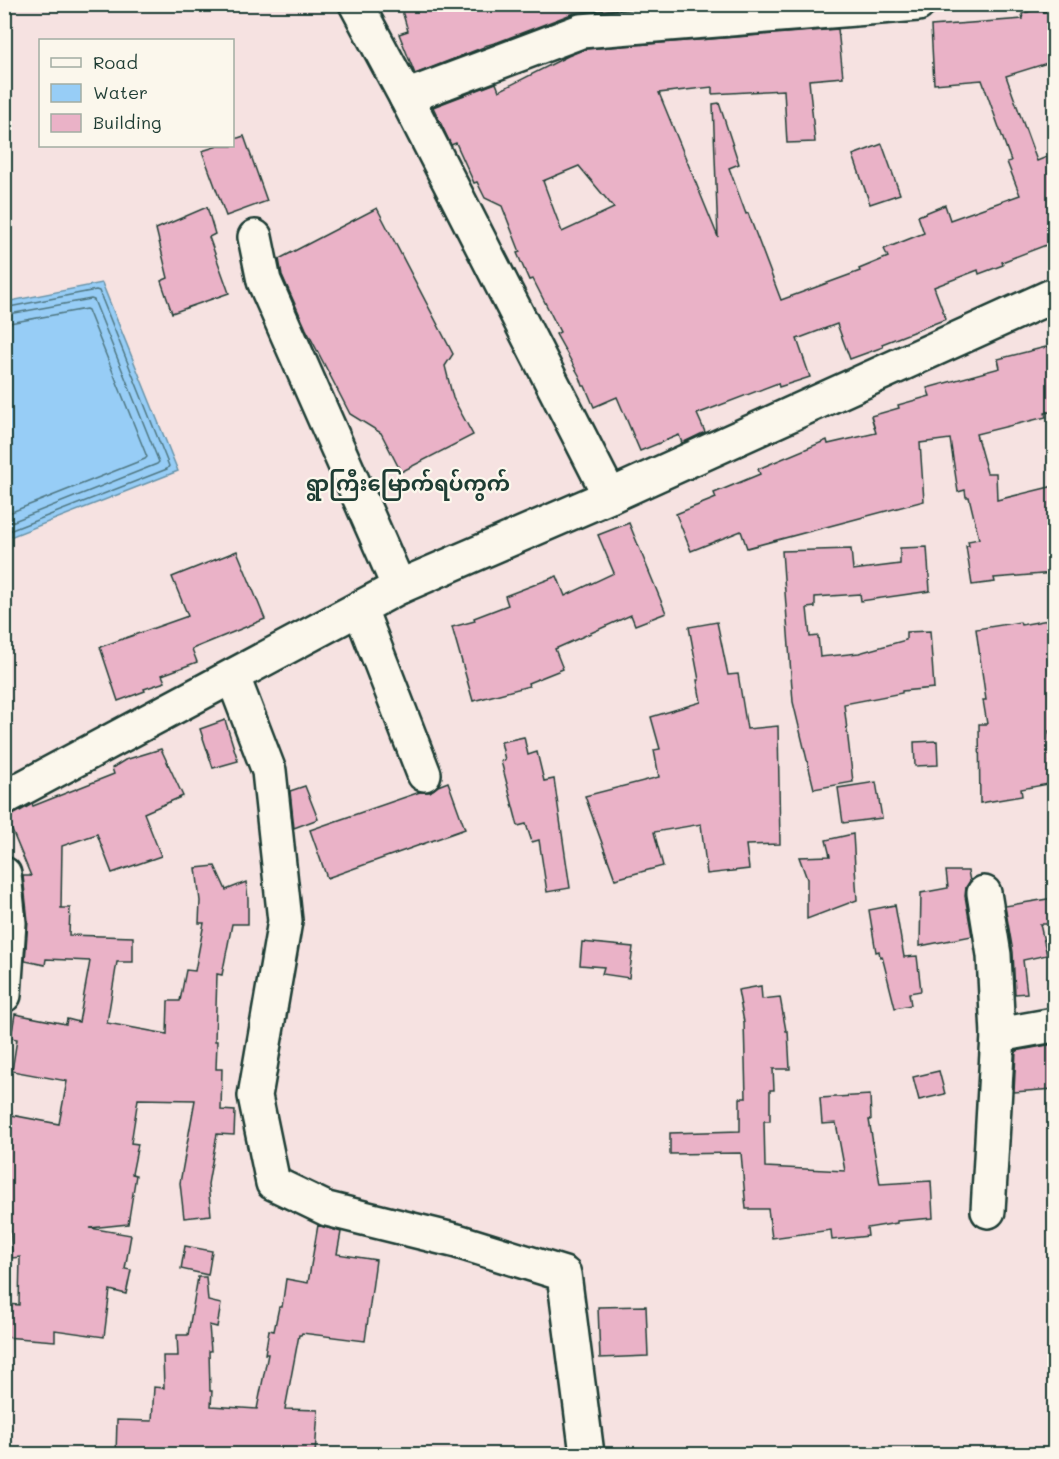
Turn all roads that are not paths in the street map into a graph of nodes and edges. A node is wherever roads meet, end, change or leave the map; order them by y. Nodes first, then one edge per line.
1 (356, 4) edge
2 (918, 4) edge
3 (406, 97) junction
4 (255, 237) dead end
5 (1054, 295) edge
6 (610, 496) junction
7 (399, 587) junction
8 (360, 609) junction
9 (233, 677) junction
10 (424, 774) dead end
11 (4, 798) edge
12 (4, 874) edge
13 (984, 894) dead end
14 (4, 995) edge
15 (1054, 1025) edge
16 (998, 1035) junction
17 (988, 1211) dead end
18 (587, 1455) edge

1 - 3 street
2 - 3 street
3 - 6 street
4 - 7 street
5 - 6 street
6 - 7 street
7 - 8 street
8 - 9 street
8 - 10 street
9 - 11 street
9 - 18 street
12 - 14 street
13 - 16 street
15 - 16 street
16 - 17 street

